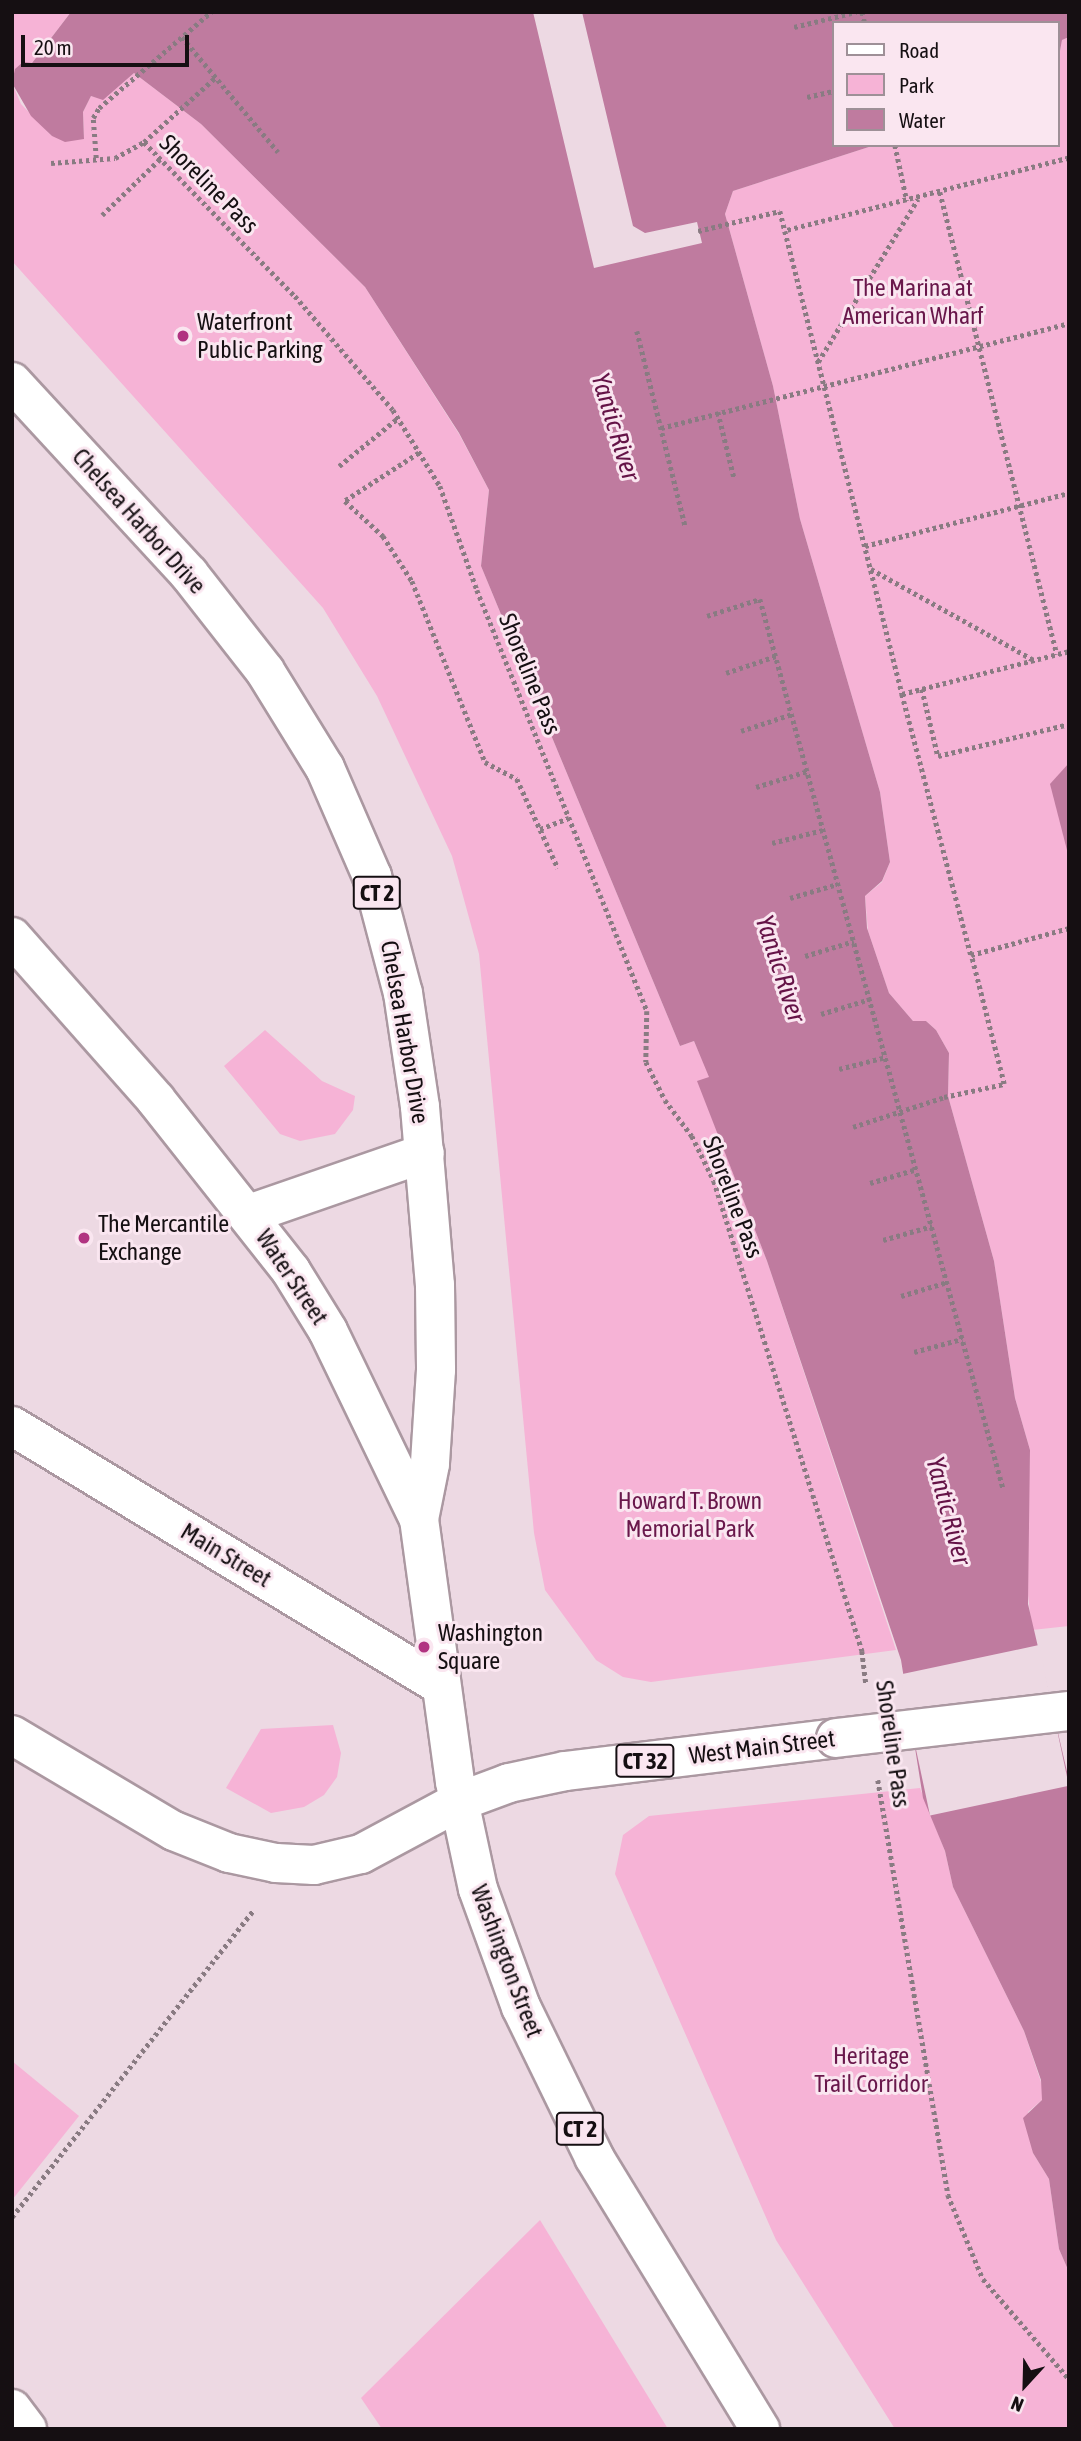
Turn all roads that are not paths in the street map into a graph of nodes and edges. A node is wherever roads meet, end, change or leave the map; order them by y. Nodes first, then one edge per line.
1 (12, 382) edge
2 (12, 937) edge
3 (425, 1153) junction
4 (249, 1214) junction
5 (12, 1426) edge
6 (418, 1519) junction
7 (440, 1685) junction
8 (1069, 1711) edge
9 (12, 1735) edge
10 (458, 1802) junction
11 (12, 2409) edge
12 (27, 2429) edge
13 (760, 2429) edge

1 - 3 main road, Chelsea Harbor Drive / CT 2
2 - 4 main road, Water Street / CT 2
3 - 4 main road
3 - 6 main road, Chelsea Harbor Drive / CT 2
4 - 6 main road, Water Street / CT 2
5 - 7 main road, Main Street
6 - 7 main road, Chelsea Harbor Drive / CT 2
7 - 10 main road, Chelsea Harbor Drive / CT 2
8 - 10 main road, West Main Street / CT 32, bridge
9 - 10 main road
10 - 13 main road, Washington Street / CT 2
11 - 12 main road

